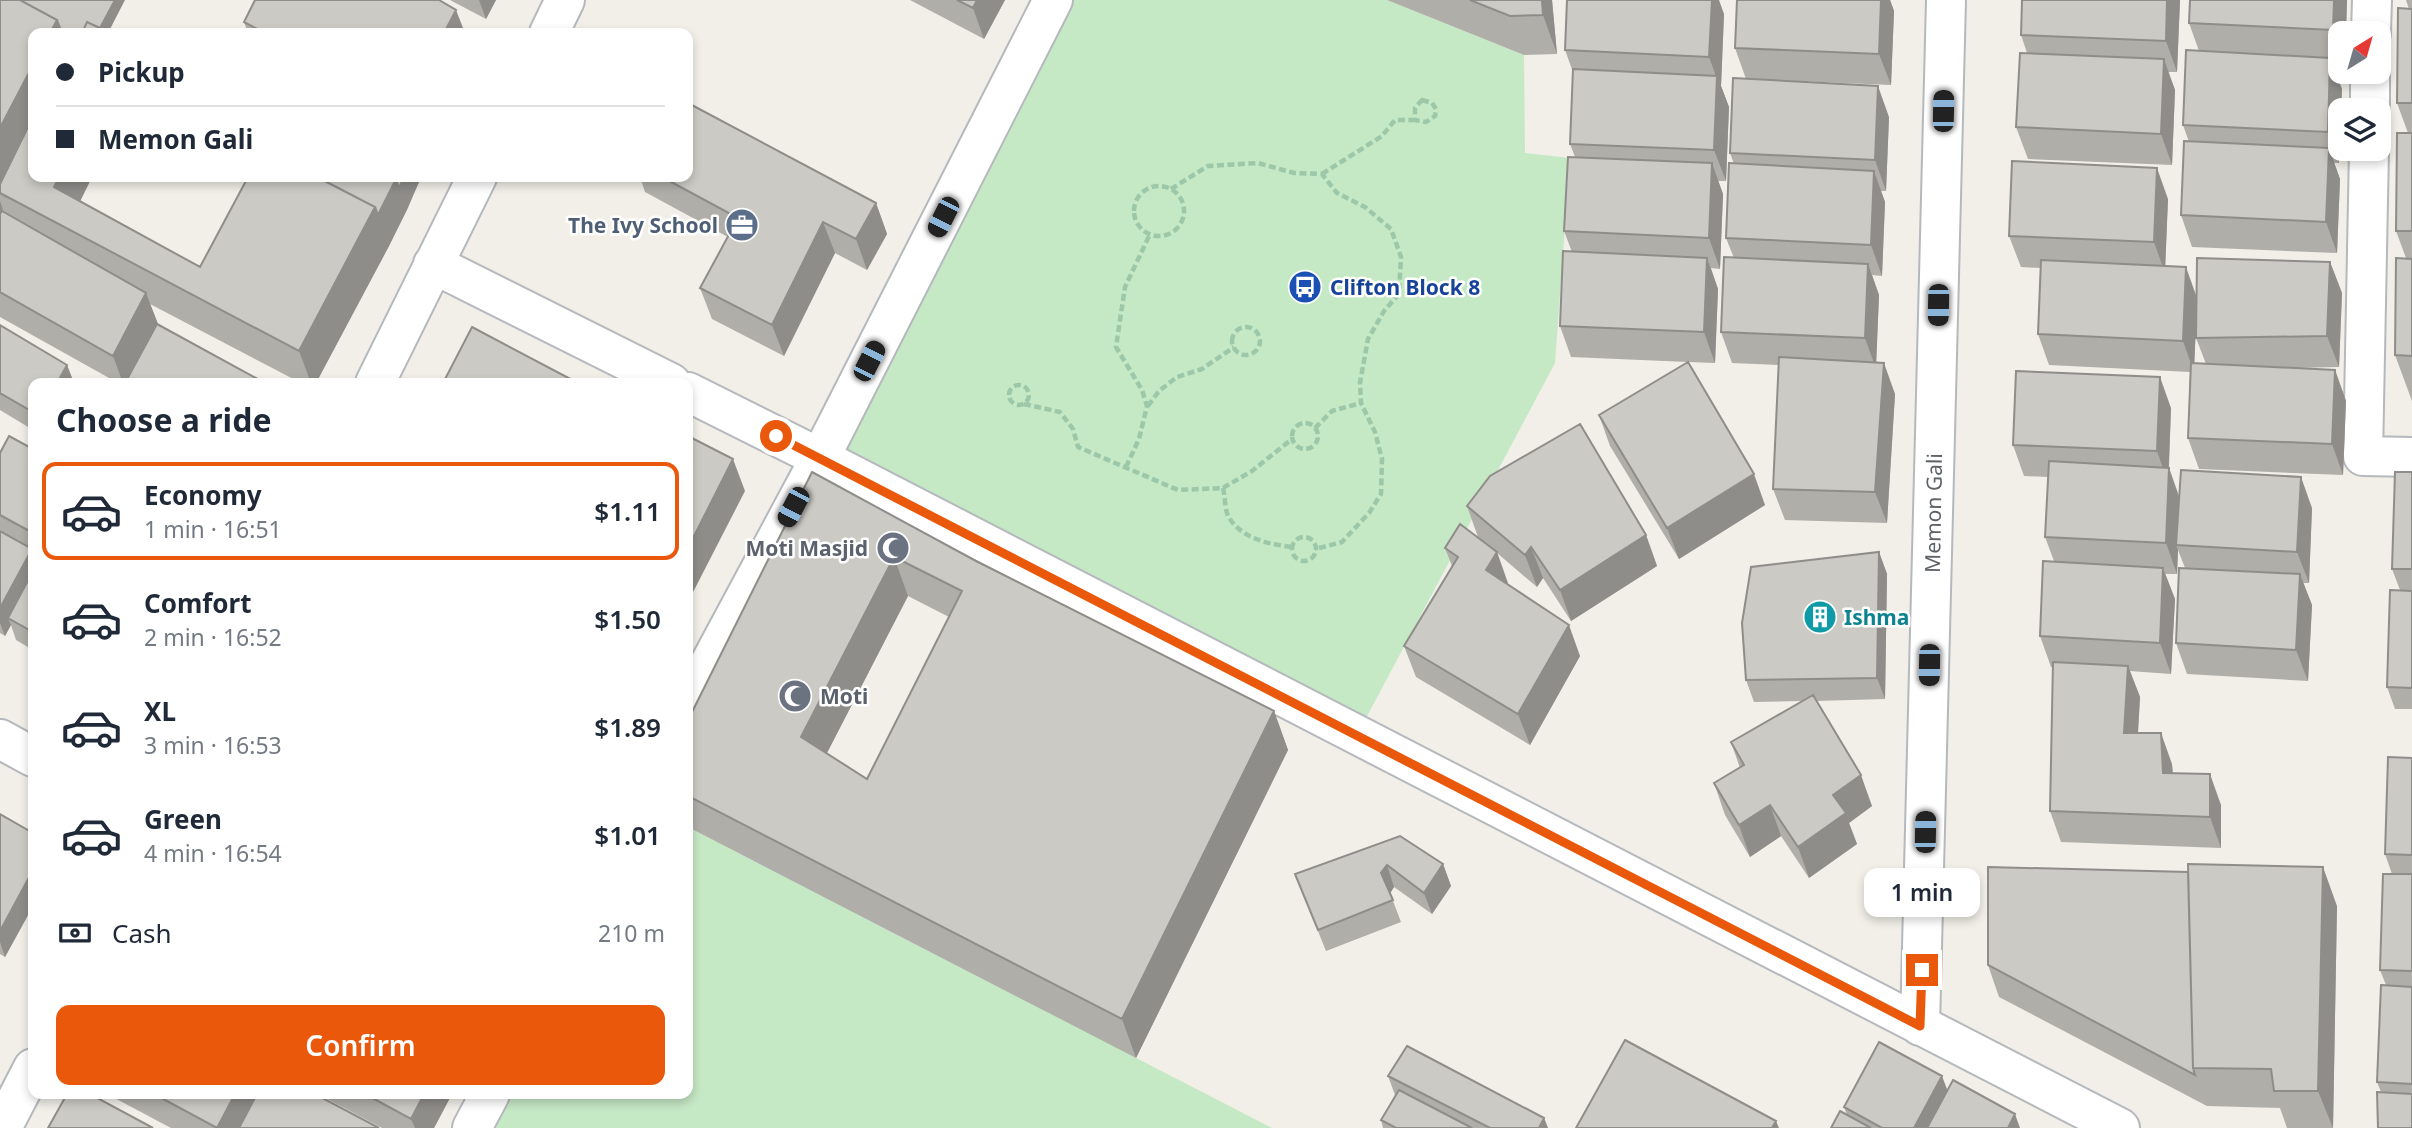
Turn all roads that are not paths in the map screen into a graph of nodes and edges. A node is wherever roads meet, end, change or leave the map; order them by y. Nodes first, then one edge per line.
1 (565, 0) edge
2 (1053, 0) edge
3 (1946, 0) edge
4 (2372, 0) edge
5 (2371, 21) edge
6 (551, 28) edge
7 (2369, 161) edge
8 (474, 182) edge
9 (433, 264) junction
10 (377, 378) edge
11 (661, 378) edge
12 (693, 394) edge
13 (2412, 457) edge
14 (820, 458) junction
15 (693, 695) edge
16 (0, 739) edge
17 (28, 754) edge
18 (1920, 1026) junction
19 (28, 1078) edge
20 (486, 1099) edge
21 (2096, 1123) edge
22 (2, 1128) edge
23 (472, 1128) edge

1 - 6 street
2 - 14 street
3 - 18 street, Memon Gali
4 - 5 street
7 - 13 street
8 - 9 street
9 - 10 street
9 - 11 street
12 - 14 street
14 - 15 street
14 - 18 street
16 - 17 street
18 - 21 street
19 - 22 street
20 - 23 street

